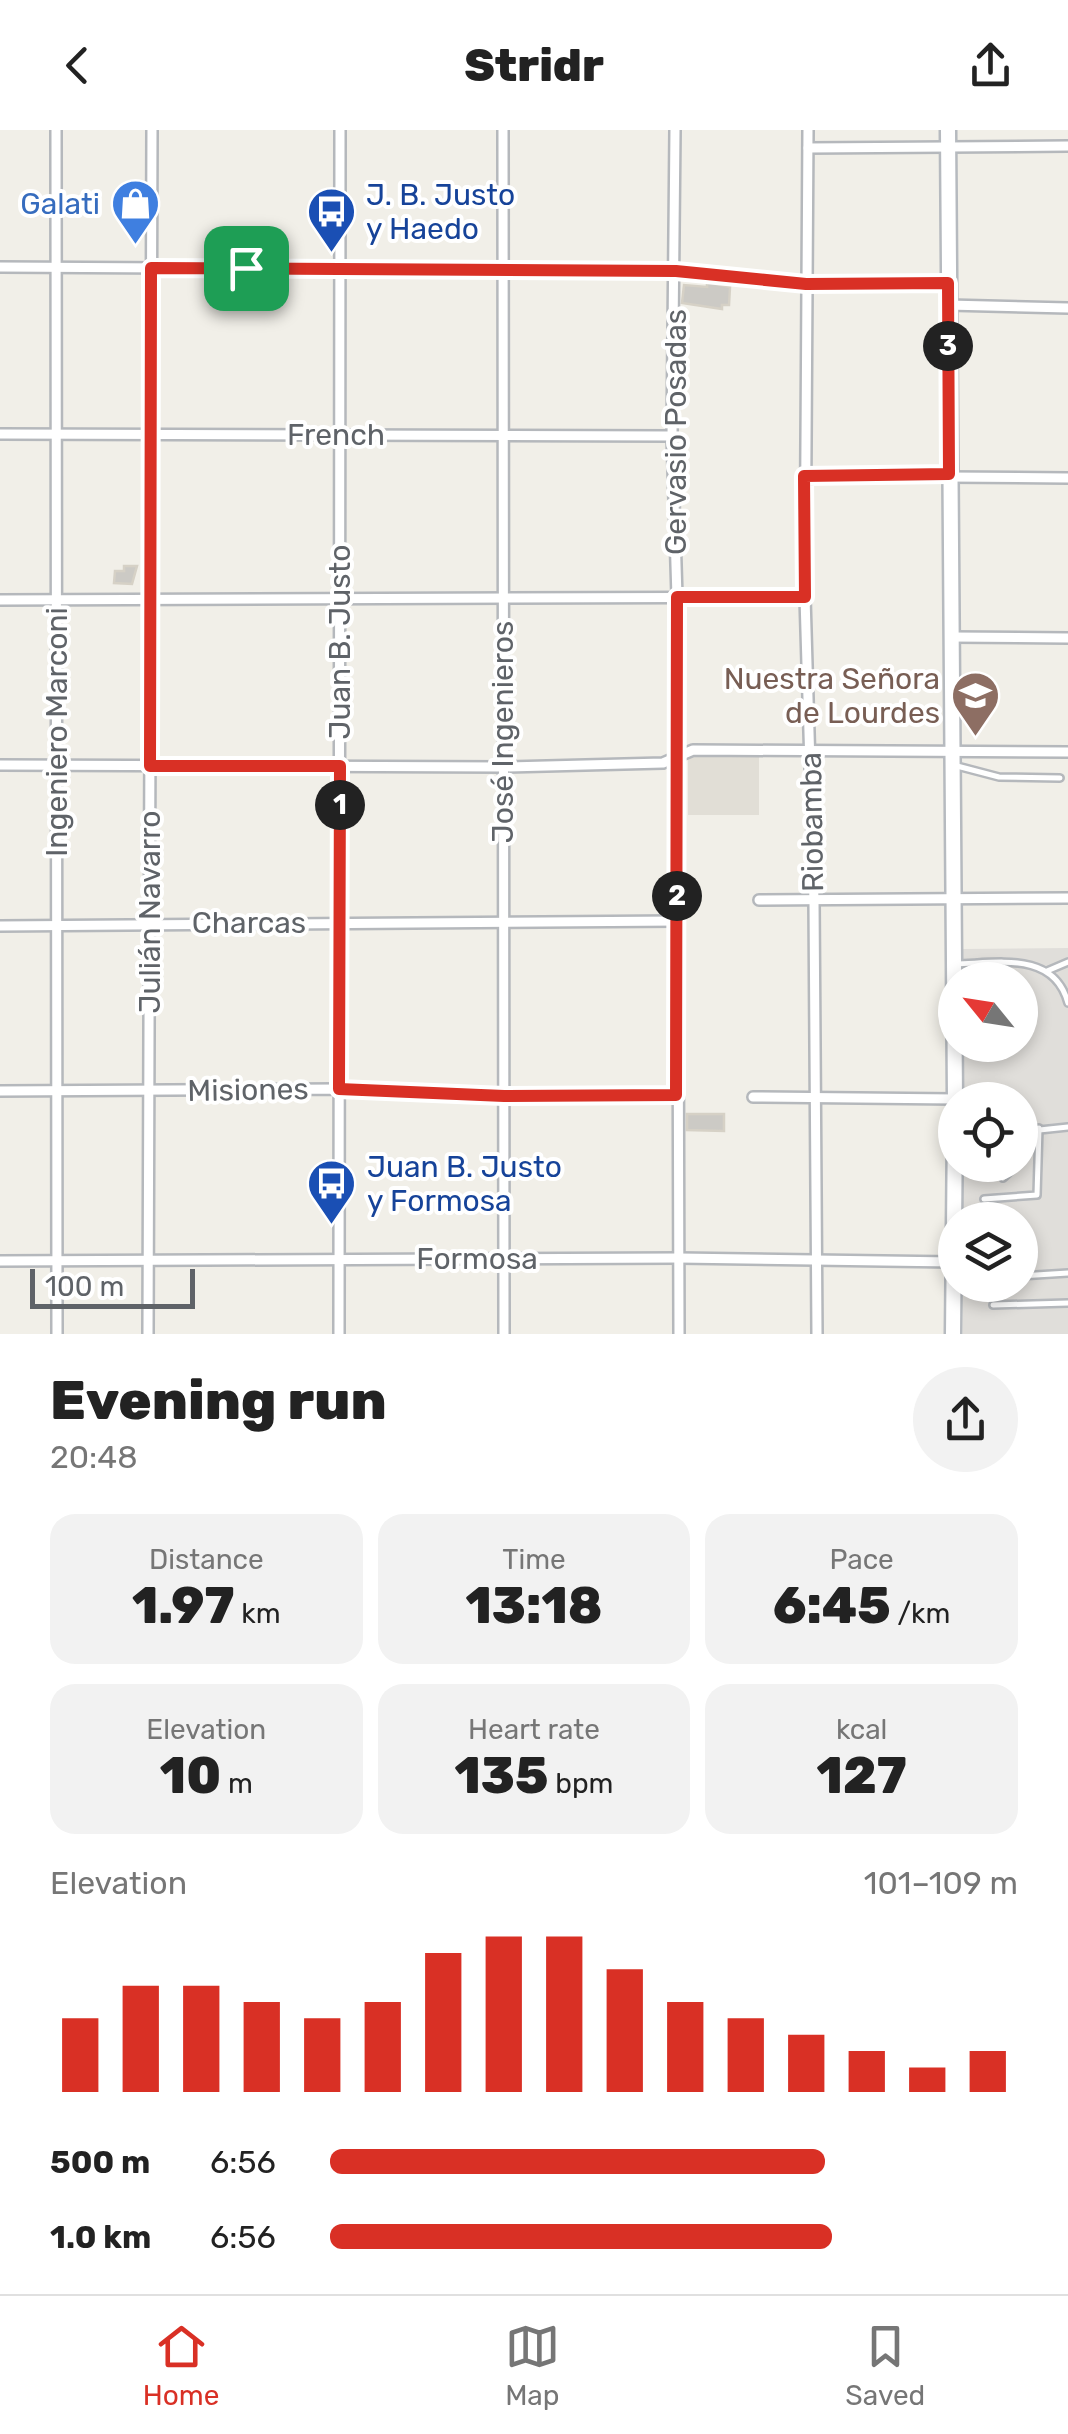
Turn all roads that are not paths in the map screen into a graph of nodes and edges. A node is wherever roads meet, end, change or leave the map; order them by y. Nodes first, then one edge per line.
1 (56, 130) edge
2 (152, 130) edge
3 (340, 130) edge
4 (503, 130) edge
5 (675, 130) edge
6 (808, 130) edge
7 (948, 138) edge
8 (1068, 146) edge
9 (808, 148) junction
10 (0, 267) edge
11 (56, 268) junction
12 (151, 268) junction
13 (340, 268) junction
14 (503, 269) junction
15 (676, 271) junction
16 (948, 283) junction
17 (806, 284) junction
18 (948, 305) junction
19 (1068, 308) edge
20 (0, 434) edge
21 (56, 434) junction
22 (151, 434) junction
23 (340, 434) junction
24 (503, 435) junction
25 (672, 436) junction
26 (949, 474) junction
27 (804, 476) junction
28 (1068, 478) edge
29 (677, 597) junction
30 (805, 597) junction
31 (503, 598) junction
32 (340, 599) junction
33 (0, 600) edge
34 (58, 600) junction
35 (150, 600) junction
36 (952, 636) junction
37 (1068, 638) edge
38 (811, 750) junction
39 (1068, 752) edge
40 (676, 756) junction
41 (954, 758) junction
42 (0, 765) edge
43 (58, 765) junction
44 (150, 766) junction
45 (340, 766) junction
46 (504, 767) junction
47 (1060, 778) dead end
48 (1068, 898) edge
49 (759, 900) dead end
50 (814, 901) junction
51 (951, 901) junction
52 (678, 921) junction
53 (504, 922) junction
54 (340, 923) junction
55 (56, 924) junction
56 (150, 924) junction
57 (0, 926) edge
58 (952, 962) edge
59 (1068, 962) edge
60 (1038, 968) edge
61 (1047, 971) junction
62 (1068, 1003) edge
63 (339, 1089) junction
64 (58, 1091) junction
65 (149, 1091) junction
66 (0, 1092) edge
67 (676, 1095) junction
68 (504, 1096) junction
69 (753, 1097) dead end
70 (816, 1097) junction
71 (938, 1100) edge
72 (1068, 1127) edge
73 (1039, 1128) joint
74 (984, 1199) dead end
75 (679, 1258) junction
76 (504, 1259) junction
77 (58, 1260) junction
78 (339, 1260) junction
79 (0, 1261) edge
80 (148, 1261) junction
81 (816, 1262) junction
82 (938, 1262) edge
83 (1068, 1274) edge
84 (1038, 1275) edge
85 (953, 1302) edge
86 (1068, 1302) edge
87 (994, 1305) dead end
88 (57, 1334) edge
89 (148, 1334) edge
90 (339, 1334) edge
91 (504, 1334) edge
92 (679, 1334) edge
93 (816, 1334) edge
94 (953, 1334) edge

1 - 11 street, Ingeniero Marconi
2 - 12 street, Julián Navarro
3 - 13 street, Juan B. Justo
4 - 14 street, José Ingenieros
5 - 15 street, Gervasio Posadas
6 - 9 street, Riobamba
7 - 8 street
7 - 9 street
7 - 16 street
9 - 17 street, Riobamba
10 - 11 street
11 - 12 street
11 - 21 street, Ingeniero Marconi
12 - 13 street
12 - 22 street, Julián Navarro
13 - 14 street
13 - 23 street, Juan B. Justo
14 - 15 street
14 - 24 street, José Ingenieros
15 - 17 street
15 - 25 street, Gervasio Posadas
16 - 17 street
16 - 18 street
17 - 27 street, Riobamba
18 - 19 street
18 - 26 street
20 - 21 street, French
21 - 22 street, French
21 - 34 street, Ingeniero Marconi
22 - 23 street, French
22 - 35 street, Julián Navarro
23 - 24 street, French
23 - 32 street, Juan B. Justo
24 - 25 street, French
24 - 31 street, José Ingenieros
25 - 29 street, Gervasio Posadas
26 - 27 street
26 - 28 street
26 - 36 street
27 - 30 street, Riobamba
29 - 30 street
29 - 31 street
29 - 40 street, Gervasio Posadas
30 - 38 street, Riobamba
31 - 32 street
31 - 46 street, José Ingenieros
32 - 35 street
32 - 45 street, Juan B. Justo
33 - 34 street
34 - 35 street
34 - 43 street, Ingeniero Marconi
35 - 44 street, Julián Navarro
36 - 37 street
36 - 41 street
38 - 40 street
38 - 41 street
38 - 50 street, Riobamba
39 - 41 street
40 - 46 street
40 - 52 street, Gervasio Posadas
41 - 47 lane
41 - 51 street
42 - 43 street
43 - 44 street
43 - 55 street, Ingeniero Marconi
44 - 45 street
44 - 56 street, Julián Navarro
45 - 46 street
45 - 54 street, Juan B. Justo
46 - 53 street, José Ingenieros
48 - 51 street
49 - 50 street
50 - 51 street
50 - 70 street, Riobamba
51 - 58 street
52 - 53 street, Charcas
52 - 67 street, Gervasio Posadas
53 - 54 street, Charcas
53 - 68 street, José Ingenieros
54 - 56 street, Charcas
54 - 63 street, Juan B. Justo
55 - 56 street, Charcas
55 - 57 street, Charcas
55 - 64 street, Ingeniero Marconi
56 - 65 street, Julián Navarro
59 - 61 lane
60 - 61 lane
61 - 62 lane
63 - 65 street, Misiones
63 - 68 street, Misiones
63 - 78 street, Juan B. Justo
64 - 65 street, Misiones
64 - 66 street, Misiones
64 - 77 street, Ingeniero Marconi
65 - 80 street, Julián Navarro
67 - 68 street, Misiones
67 - 75 street, Gervasio Posadas
68 - 76 street, José Ingenieros
69 - 70 street
70 - 71 street
70 - 81 street, Riobamba
72 - 73 lane
73 - 74 lane
75 - 76 street, Formosa
75 - 81 street, Formosa
75 - 92 street, Gervasio Posadas
76 - 78 street, Formosa
76 - 91 street, José Ingenieros
77 - 79 street, Formosa
77 - 80 street, Formosa
77 - 88 street, Ingeniero Marconi
78 - 80 street, Formosa
78 - 90 street, Juan B. Justo
80 - 89 street, Julián Navarro
81 - 82 street, Formosa
81 - 93 street, Riobamba
83 - 84 lane
85 - 94 street
86 - 87 lane

